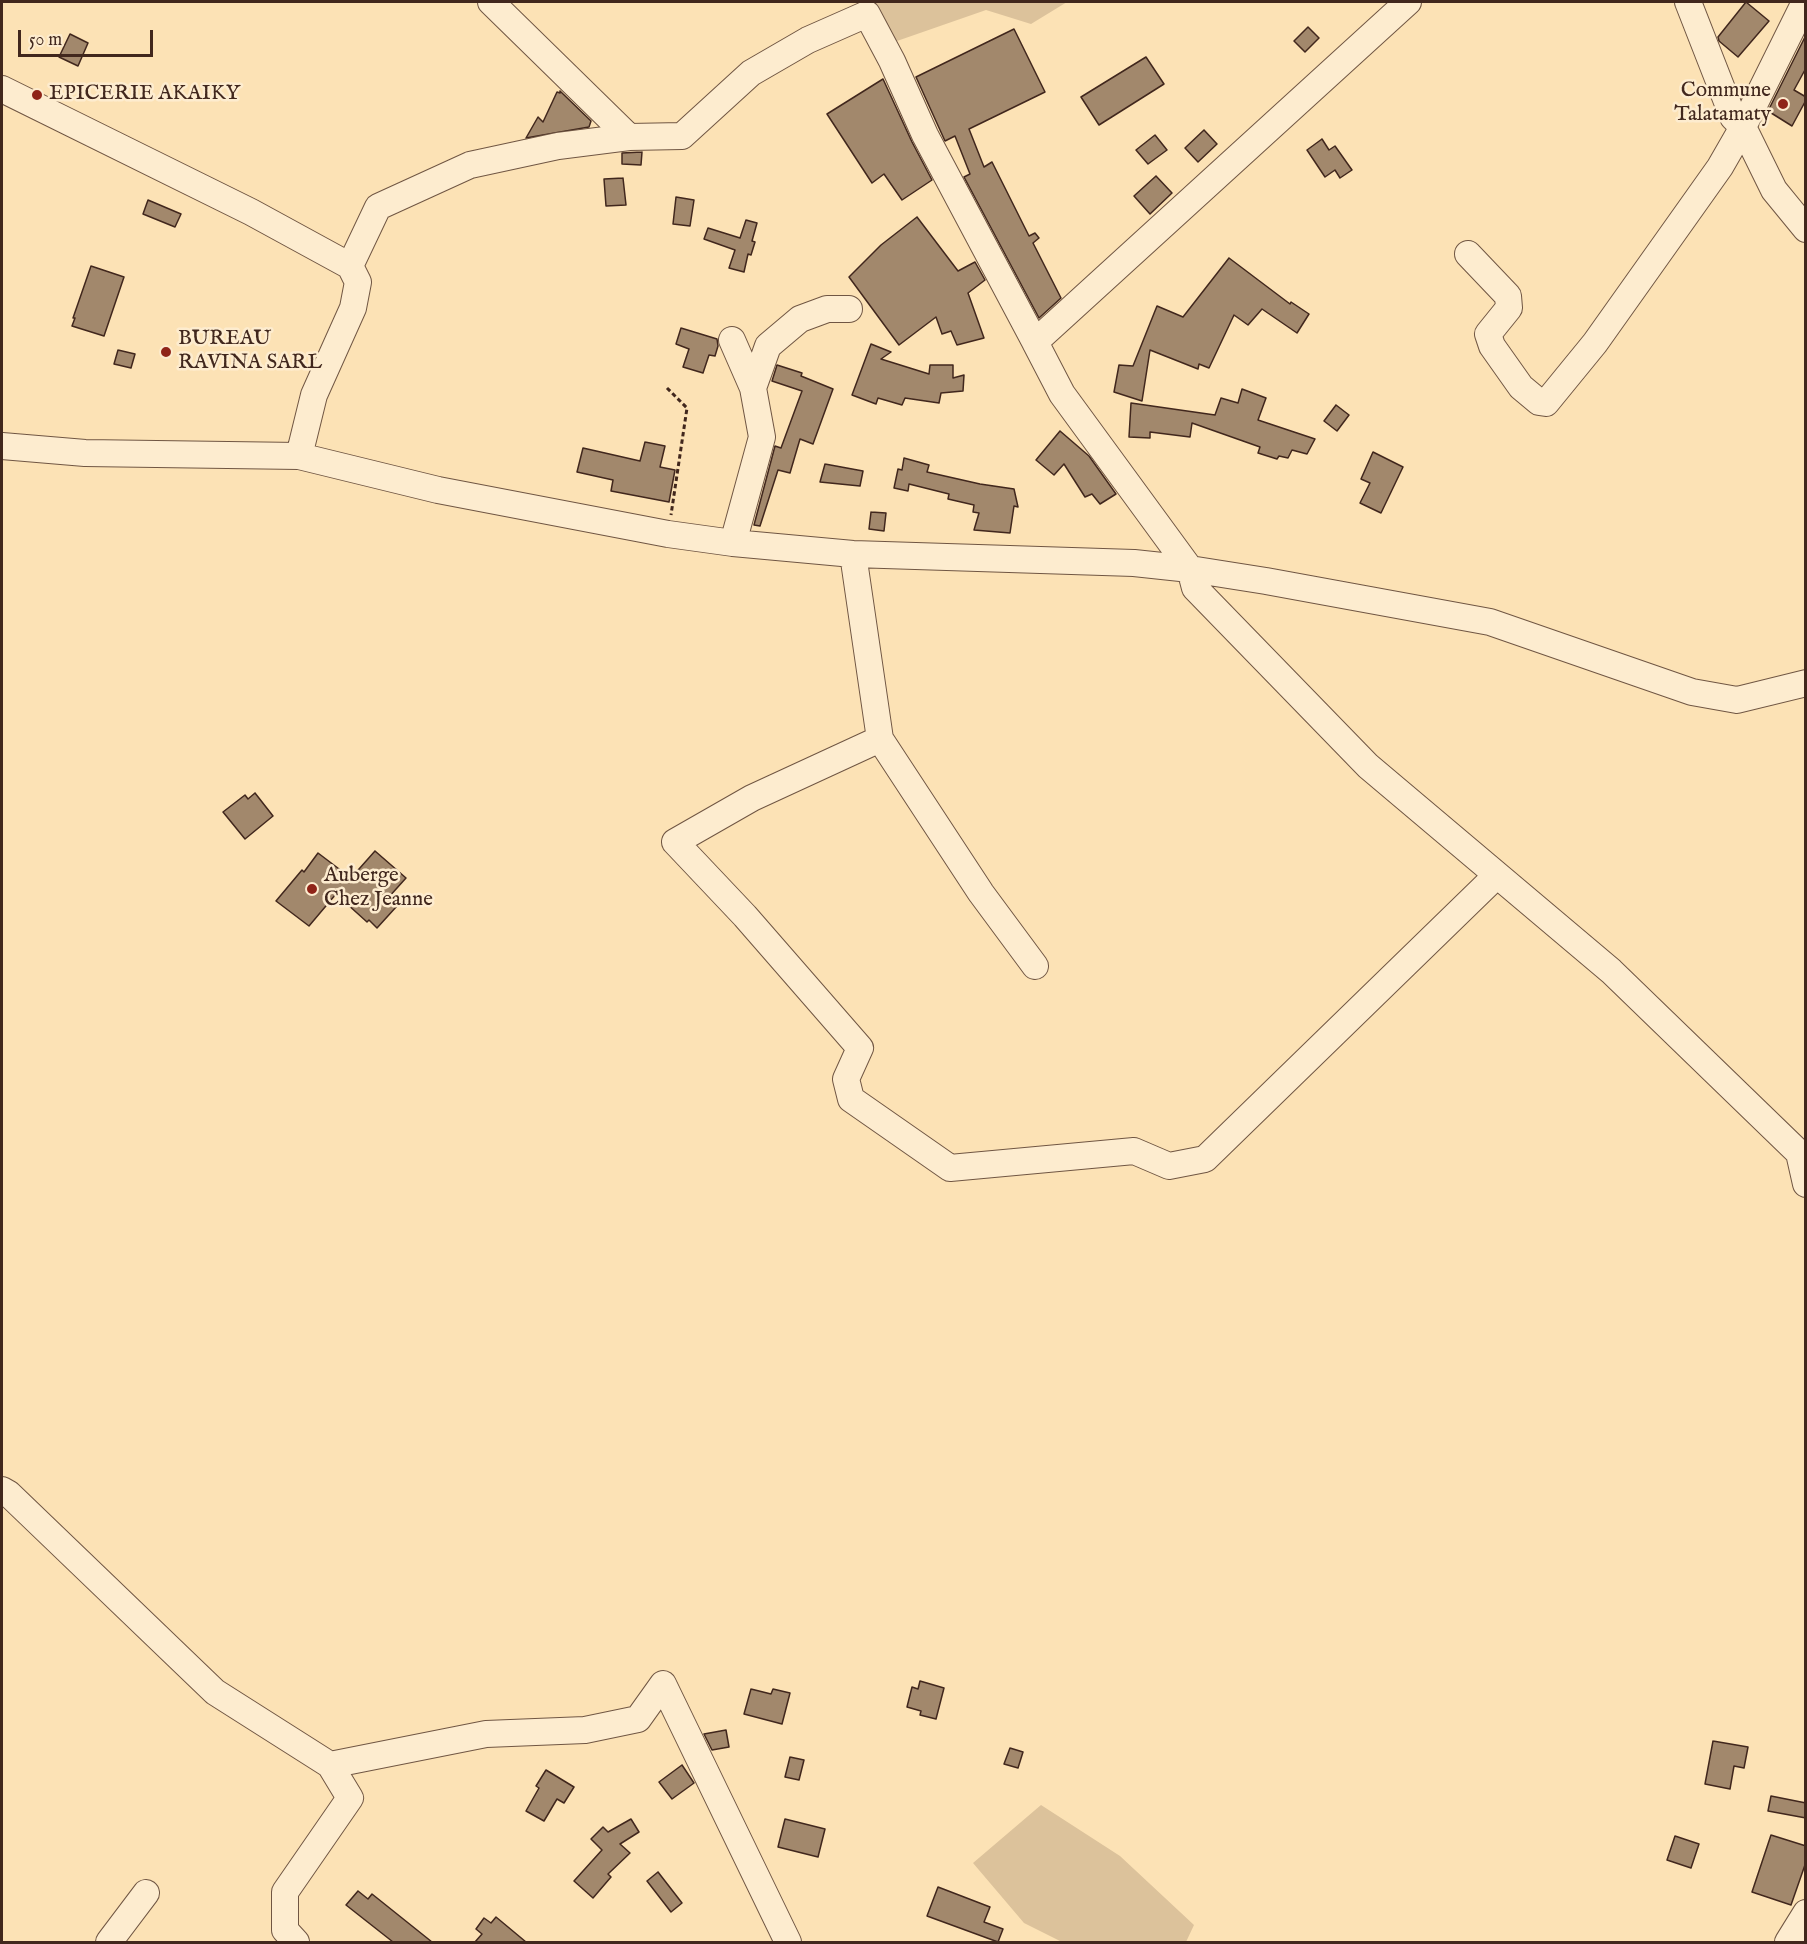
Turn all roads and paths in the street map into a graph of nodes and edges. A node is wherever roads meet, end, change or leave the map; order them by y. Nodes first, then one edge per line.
1 (491, 2) edge
2 (1408, 2) edge
3 (1688, 2) edge
4 (1805, 2) edge
5 (865, 8) edge
6 (2, 89) edge
7 (1743, 127) junction
8 (629, 137) junction
9 (1806, 229) edge
10 (1468, 254) dead end
11 (350, 266) junction
12 (849, 309) dead end
13 (732, 340) dead end
14 (1035, 342) junction
15 (667, 387) dead end
16 (753, 388) junction
17 (2, 446) edge
18 (298, 456) junction
19 (668, 534) junction
20 (733, 543) junction
21 (853, 554) junction
22 (1190, 568) junction
23 (1806, 683) edge
24 (880, 739) junction
25 (1497, 874) junction
26 (1035, 966) dead end
27 (1802, 1155) edge
28 (1806, 1184) edge
29 (2, 1490) edge
30 (330, 1765) junction
31 (146, 1893) dead end
32 (1806, 1913) edge
33 (109, 1942) edge
34 (296, 1942) edge
35 (788, 1942) edge
36 (1788, 1942) edge

1 - 8 street
2 - 14 street
3 - 7 street
4 - 7 street
5 - 8 street
5 - 14 street
6 - 11 street
7 - 9 street
7 - 10 street
8 - 11 street
11 - 18 street
12 - 16 street
13 - 16 street
14 - 22 street
15 - 19 path
16 - 20 street
17 - 18 street
18 - 19 street
19 - 20 street
20 - 21 street
21 - 22 street
21 - 24 street
22 - 23 street
22 - 25 street
24 - 25 street
24 - 26 street
25 - 27 street
27 - 28 street
29 - 30 street
30 - 34 street
30 - 35 street
31 - 33 street
32 - 36 street

